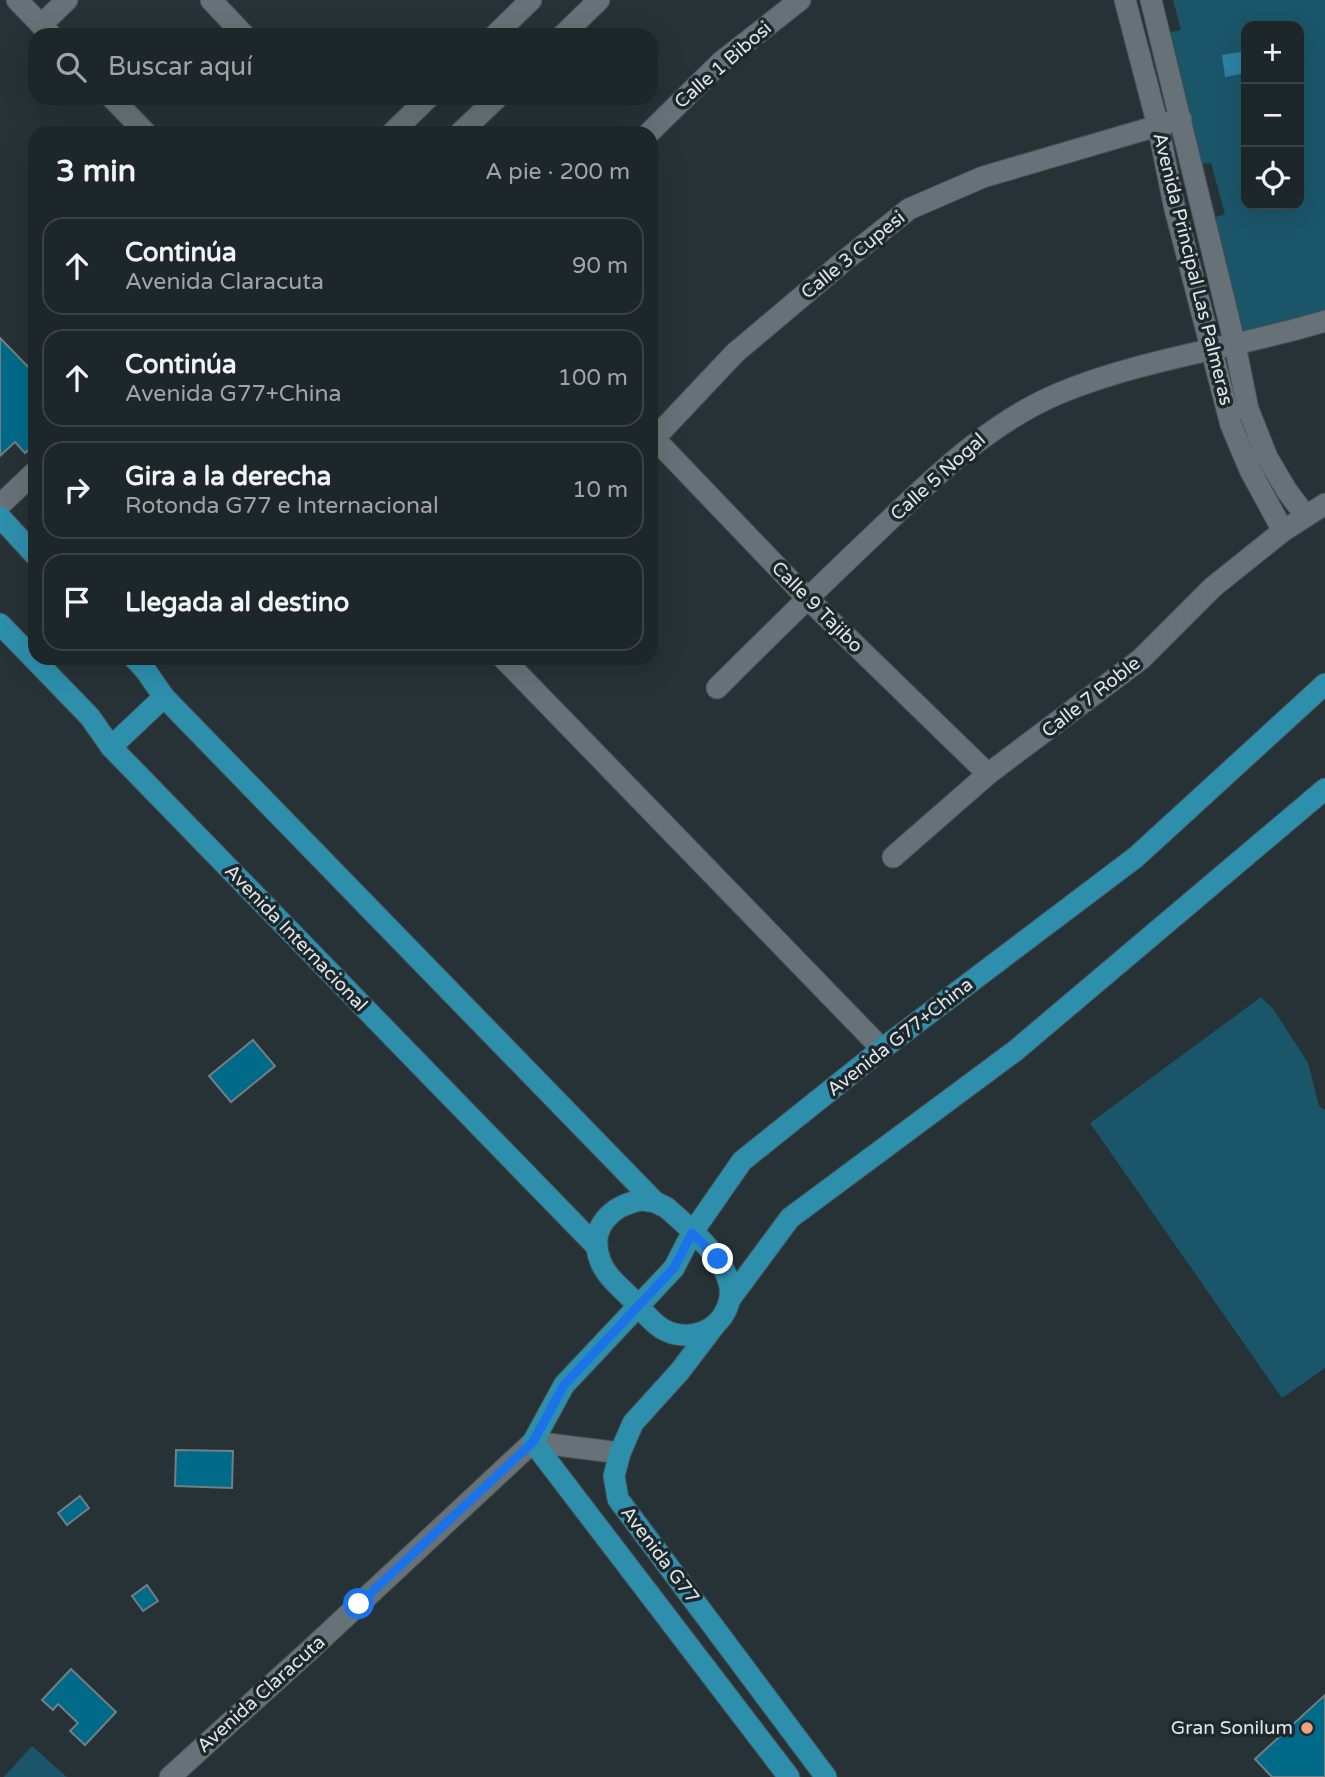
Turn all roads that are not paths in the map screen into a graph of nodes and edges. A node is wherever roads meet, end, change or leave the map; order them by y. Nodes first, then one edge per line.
1 (17, 0) edge
2 (67, 0) edge
3 (211, 0) edge
4 (531, 0) edge
5 (599, 0) edge
6 (800, 0) edge
7 (1125, 0) edge
8 (1151, 0) edge
9 (44, 28) edge
10 (47, 28) edge
11 (237, 28) edge
12 (502, 28) edge
13 (569, 28) edge
14 (119, 105) edge
15 (421, 105) edge
16 (490, 105) edge
17 (1181, 119) junction
18 (138, 126) edge
19 (399, 126) edge
20 (467, 126) edge
21 (656, 126) edge
22 (1158, 126) junction
23 (1325, 321) edge
24 (1236, 345) junction
25 (1210, 350) junction
26 (658, 433) edge
27 (658, 445) edge
28 (28, 479) edge
29 (0, 505) edge
30 (1325, 505) edge
31 (1305, 515) junction
32 (0, 517) edge
33 (1283, 531) junction
34 (28, 544) edge
35 (807, 598) junction
36 (0, 624) edge
37 (28, 653) edge
38 (40, 665) edge
39 (140, 665) edge
40 (510, 665) edge
41 (1325, 684) edge
42 (717, 688) dead end
43 (164, 697) junction
44 (111, 747) junction
45 (988, 774) junction
46 (1325, 789) edge
47 (893, 857) dead end
48 (882, 1049) junction
49 (655, 1202) junction
50 (692, 1233) junction
51 (597, 1247) junction
52 (730, 1299) junction
53 (639, 1307) junction
54 (715, 1325) junction
55 (533, 1442) junction
56 (620, 1453) junction
57 (170, 1777) edge
58 (789, 1777) edge
59 (826, 1777) edge

1 - 9 street
2 - 10 street
3 - 11 street
4 - 12 street
5 - 13 street
6 - 21 street, Calle 1 Bibosi
7 - 22 street, Avenida Principal Las Palmeras
8 - 17 street, Avenida Principal Las Palmeras
14 - 18 street
15 - 19 street
16 - 20 street
17 - 22 street, Calle 3 Cupesi
17 - 24 street, Avenida Principal Las Palmeras
22 - 25 street, Avenida Principal Las Palmeras
22 - 26 street, Calle 3 Cupesi
23 - 24 street, Calle 5 Nogal
24 - 25 street, Calle 5 Nogal
24 - 31 street, Avenida Principal Las Palmeras
25 - 33 street, Avenida Principal Las Palmeras
25 - 35 street, Calle 5 Nogal
27 - 35 street, Calle 9 Tajibo
28 - 29 street
30 - 31 street, Calle 7 Roble
31 - 33 street, Calle 7 Roble
32 - 34 main road
33 - 45 street, Calle 7 Roble
35 - 42 street, Calle 5 Nogal
35 - 45 street, Calle 9 Tajibo
36 - 37 main road, Avenida Internacional
38 - 44 main road, Avenida Internacional
39 - 43 main road
40 - 48 street
41 - 48 main road, Avenida G77+China
43 - 44 main road
43 - 49 main road
44 - 51 main road, Avenida Internacional
45 - 47 street, Calle 7 Roble
46 - 52 main road
48 - 50 main road, Avenida G77+China
49 - 50 main road
49 - 51 main road
50 - 52 main road
50 - 53 main road, Avenida G77+China
51 - 53 main road
52 - 54 main road, Avenida G77
53 - 54 main road
53 - 55 main road, Avenida G77+China
54 - 56 main road, Avenida G77
55 - 56 street
55 - 57 street, Avenida Claracuta
55 - 58 main road, Avenida G77
56 - 59 main road, Avenida G77

